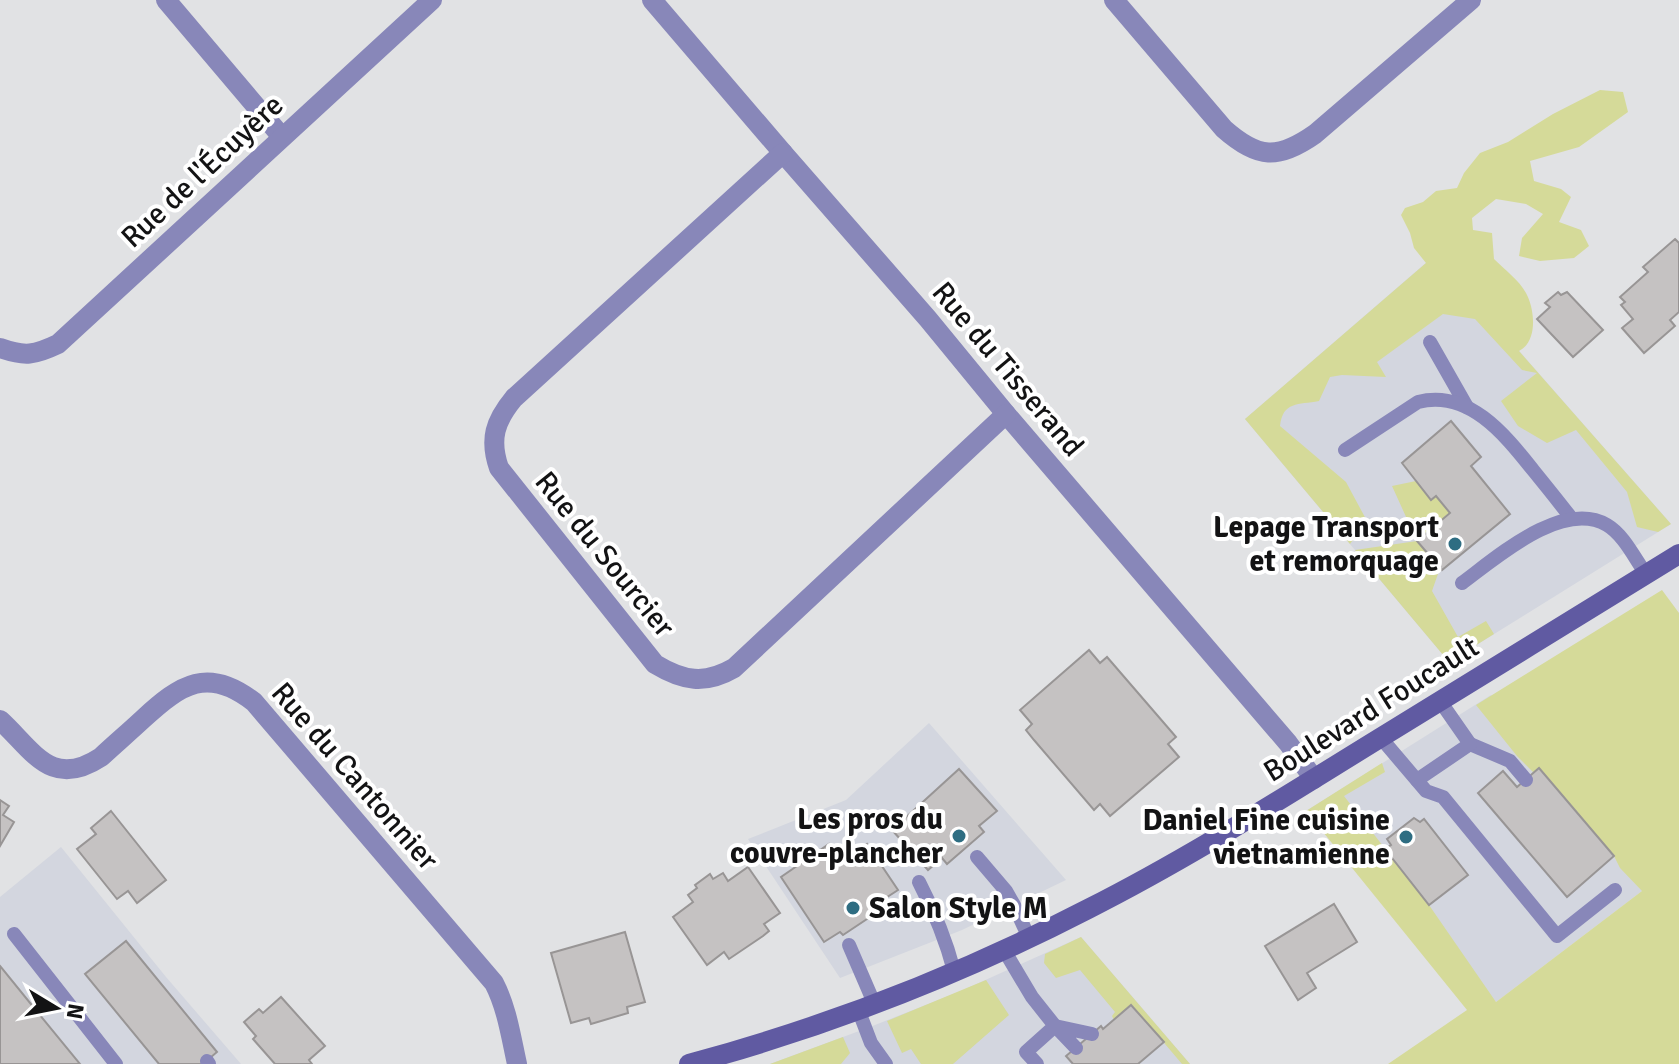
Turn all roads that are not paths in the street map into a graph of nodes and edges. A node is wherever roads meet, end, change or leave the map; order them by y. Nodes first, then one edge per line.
1 (166, 0) edge
2 (432, 0) edge
3 (652, 0) edge
4 (1114, 0) edge
5 (1471, 0) edge
6 (282, 137) junction
7 (783, 153) junction
8 (1430, 342) dead end
9 (0, 348) edge
10 (1467, 407) junction
11 (1006, 414) junction
12 (1345, 450) dead end
13 (1572, 519) junction
14 (1679, 554) edge
15 (1646, 574) junction
16 (1462, 583) dead end
17 (1440, 701) junction
18 (0, 720) edge
19 (1381, 738) junction
20 (1470, 744) junction
21 (1314, 779) junction
22 (1417, 780) junction
23 (1526, 780) dead end
24 (977, 857) dead end
25 (919, 882) dead end
26 (1615, 890) dead end
27 (14, 934) dead end
28 (1029, 938) junction
29 (849, 945) dead end
30 (1004, 950) junction
31 (954, 971) junction
32 (866, 1006) junction
33 (1055, 1026) junction
34 (1092, 1034) dead end
35 (1076, 1048) dead end
36 (116, 1064) edge
37 (517, 1064) edge
38 (689, 1064) edge
39 (886, 1064) edge
40 (1037, 1064) edge

1 - 6 street
2 - 6 street, Rue de l'Écuyère
3 - 7 street, Rue du Tisserand
4 - 5 street
6 - 9 street, Rue de l'Écuyère
7 - 11 street, Rue du Tisserand
7 - 11 street, Rue du Sourcier
8 - 10 lane
10 - 12 lane
10 - 13 lane
11 - 21 street, Rue du Tisserand
13 - 15 lane
13 - 16 lane
14 - 15 street, Boulevard Foucault
15 - 17 street, Boulevard Foucault
17 - 19 street, Boulevard Foucault
17 - 20 lane
18 - 37 street, Rue du Cantonnier
19 - 21 street, Boulevard Foucault
19 - 22 lane
20 - 22 lane
20 - 23 lane
21 - 28 street, Boulevard Foucault
22 - 26 lane
24 - 28 lane
25 - 31 lane
27 - 36 lane
28 - 30 street, Boulevard Foucault
29 - 32 lane
30 - 31 street, Boulevard Foucault
30 - 33 lane
31 - 32 street, Boulevard Foucault
32 - 38 street, Boulevard Foucault
32 - 39 lane
33 - 34 lane
33 - 35 lane
33 - 40 lane

